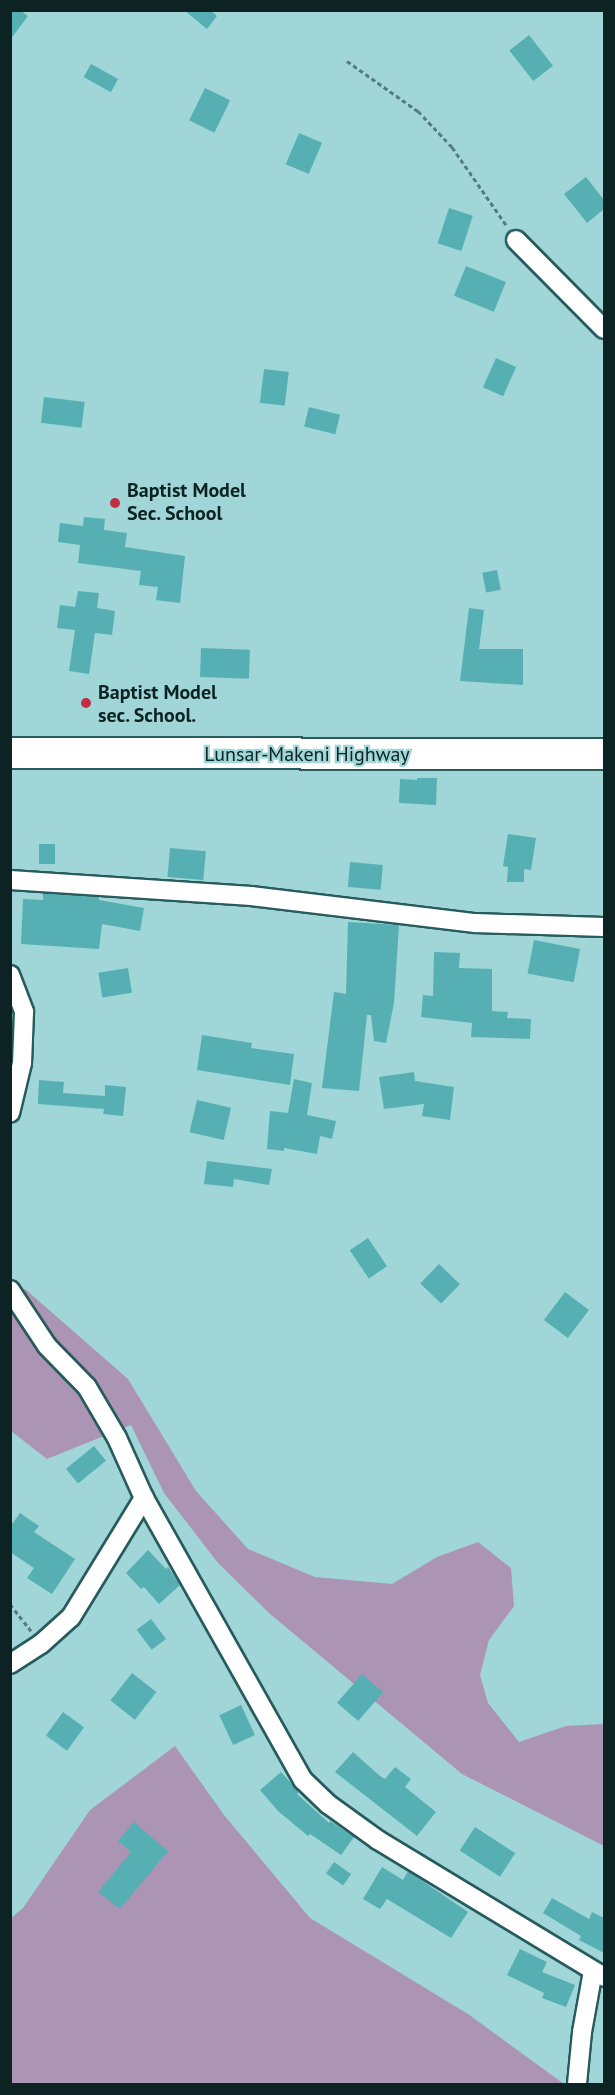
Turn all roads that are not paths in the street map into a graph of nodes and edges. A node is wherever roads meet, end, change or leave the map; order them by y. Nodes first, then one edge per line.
1 (516, 240) road end
2 (604, 329) edge
3 (10, 753) edge
4 (604, 754) edge
5 (10, 880) edge
6 (604, 927) edge
7 (10, 975) edge
8 (10, 1113) edge
9 (10, 1290) edge
10 (144, 1498) junction
11 (10, 1664) edge
12 (599, 1974) edge
13 (577, 2085) edge

1 - 2 street
3 - 4 main road, Lunsar-Makeni Highway
5 - 6 street
7 - 8 street
9 - 10 street
10 - 11 street
10 - 12 street
12 - 13 street

